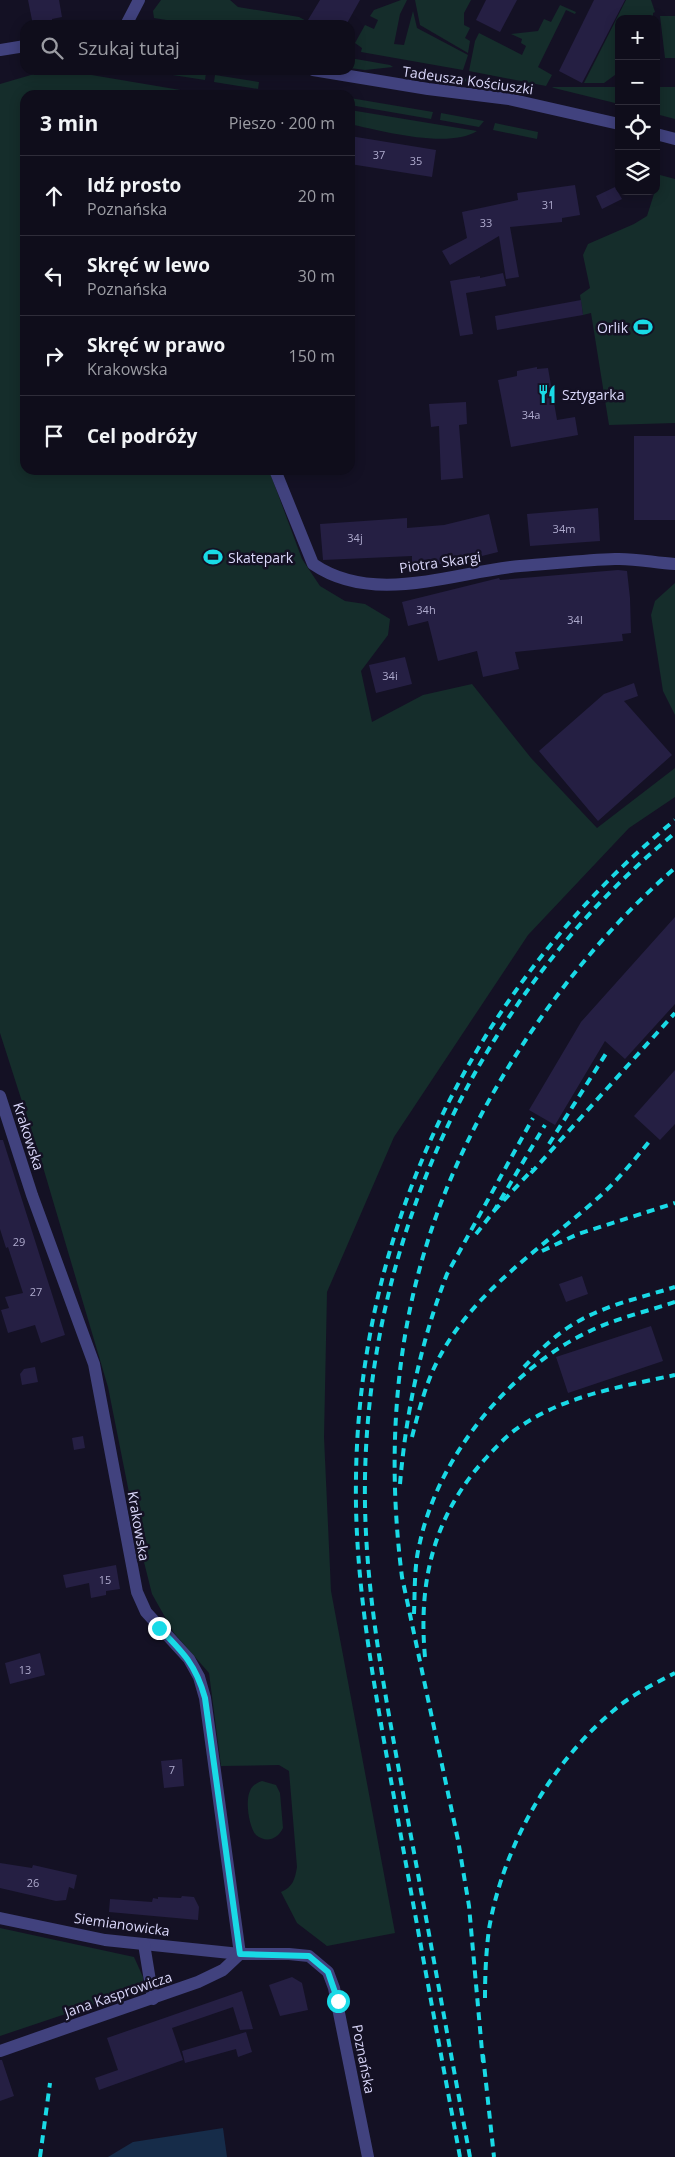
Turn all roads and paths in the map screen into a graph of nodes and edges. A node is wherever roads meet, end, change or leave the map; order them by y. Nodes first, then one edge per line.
1 (139, 0) edge
2 (129, 20) edge
3 (20, 47) edge
4 (0, 50) edge
5 (343, 75) edge
6 (615, 123) edge
7 (660, 135) edge
8 (675, 139) edge
9 (277, 475) edge
10 (675, 564) edge
11 (0, 1096) edge
12 (0, 1918) edge
13 (144, 1944) junction
14 (240, 1954) junction
15 (152, 1999) junction
16 (0, 2051) edge
17 (368, 2157) edge

1 - 2 street
3 - 4 street
5 - 6 street, Tadeusza Kościuszki
7 - 8 street
9 - 10 street, Piotra Skargi
11 - 14 street, Krakowska
12 - 13 street, Siemianowicka
13 - 14 street, Siemianowicka
13 - 15 street
14 - 15 street, Jana Kasprowicza
14 - 17 street, Poznańska
15 - 16 street, Jana Kasprowicza

